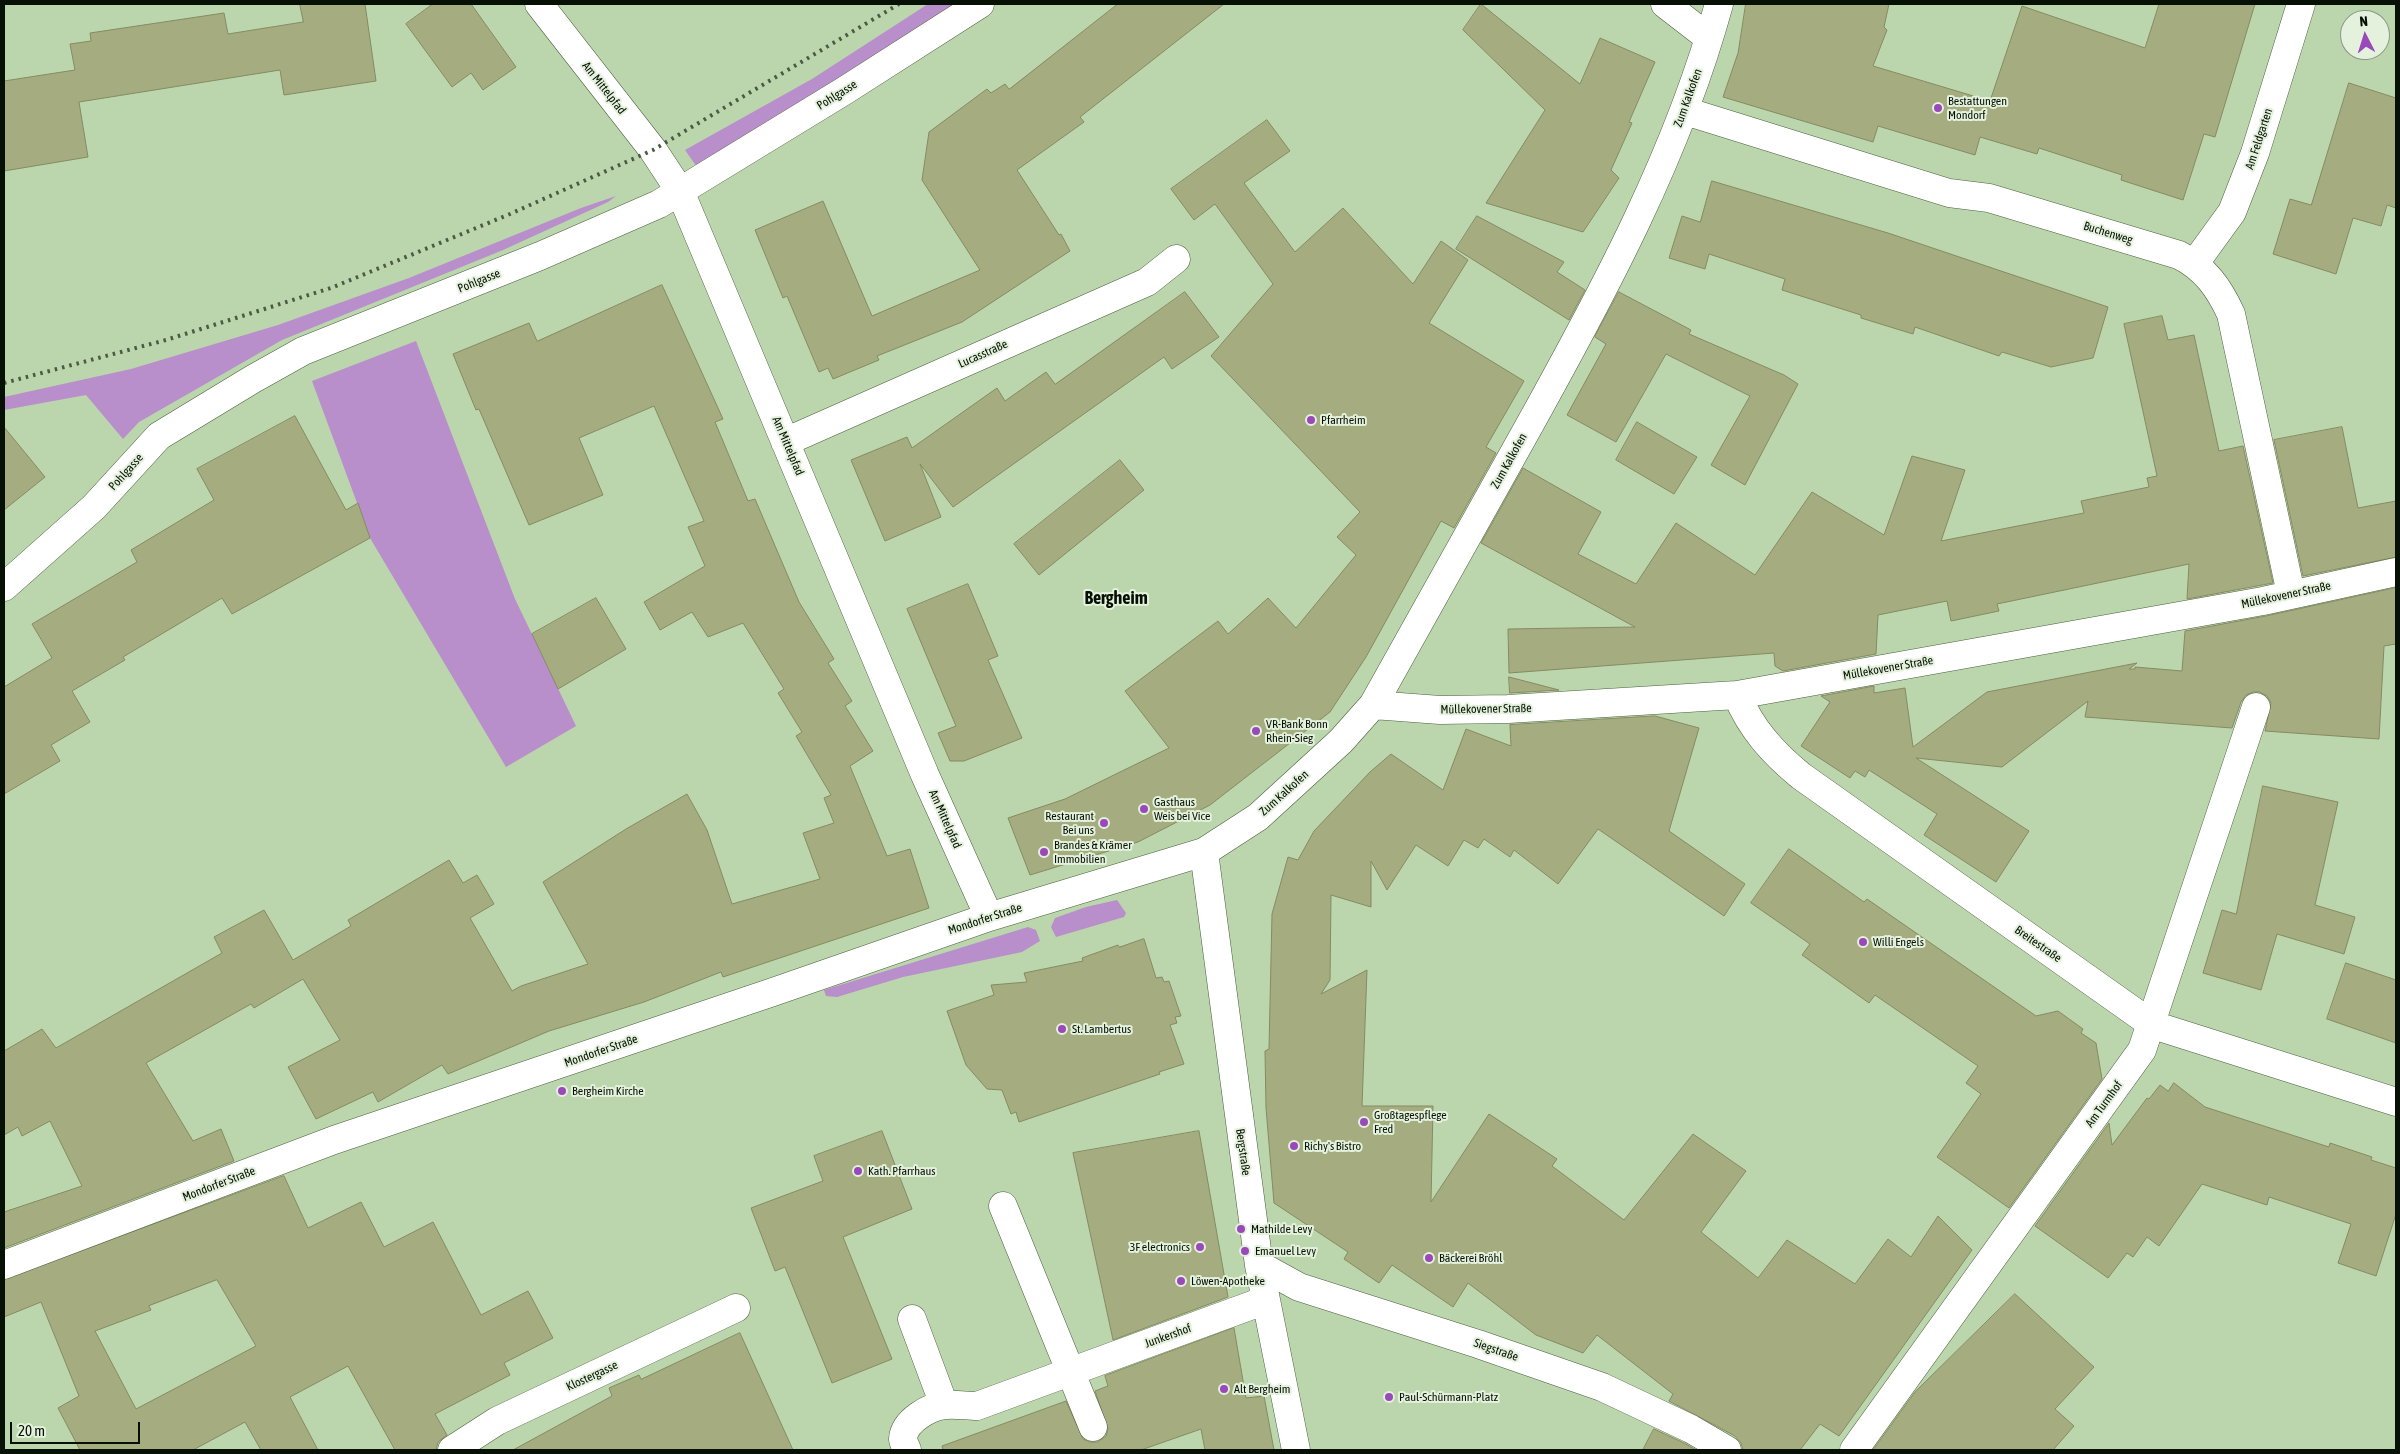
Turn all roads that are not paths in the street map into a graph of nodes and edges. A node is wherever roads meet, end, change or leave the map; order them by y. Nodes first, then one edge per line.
1 (538, 4) edge
2 (980, 4) edge
3 (1665, 4) edge
4 (1719, 4) edge
5 (2301, 4) edge
6 (1710, 38) junction
7 (1685, 111) junction
8 (680, 191) junction
9 (1176, 259) dead end
10 (2195, 263) junction
11 (786, 442) junction
12 (2396, 572) edge
13 (4, 587) edge
14 (2291, 594) junction
15 (1737, 695) junction
16 (1373, 705) junction
17 (2256, 707) dead end
18 (1204, 852) junction
19 (989, 917) junction
20 (2153, 1025) junction
21 (2396, 1102) edge
22 (1003, 1206) dead end
23 (4, 1264) edge
24 (1259, 1265) junction
25 (1266, 1300) junction
26 (736, 1308) dead end
27 (912, 1319) dead end
28 (1071, 1372) junction
29 (944, 1405) junction
30 (1093, 1427) dead end
31 (452, 1450) edge
32 (907, 1450) edge
33 (1296, 1450) edge
34 (1727, 1450) edge
35 (1854, 1450) edge

1 - 8 street, Am Mittelpfad
2 - 8 street, Pohlgasse
3 - 6 street
4 - 6 street, Zum Kalkofen
5 - 10 street, Am Feldgarten
6 - 7 street, Zum Kalkofen
7 - 10 street, Buchenweg
7 - 16 street, Zum Kalkofen
8 - 11 street, Am Mittelpfad
8 - 13 street, Pohlgasse
9 - 11 street, Lucasstraße
10 - 14 street, Buchenweg
11 - 19 street, Am Mittelpfad
12 - 14 street, Müllekovener Straße
14 - 15 street, Müllekovener Straße
15 - 16 street, Müllekovener Straße
15 - 20 street, Breitestraße
16 - 18 street, Zum Kalkofen
17 - 20 street, Am Turmhof
18 - 19 street, Mondorfer Straße
18 - 24 street, Bergstraße
19 - 23 street, Mondorfer Straße
20 - 21 street, Breitestraße
20 - 35 street, Am Turmhof
22 - 28 street
24 - 25 street, Bergstraße
24 - 34 street, Siegstraße
25 - 28 street, Junkershof
25 - 33 street, Bergstraße
26 - 31 street, Klostergasse
27 - 29 street
28 - 29 street, Junkershof
28 - 30 street
29 - 32 street, Junkershof

